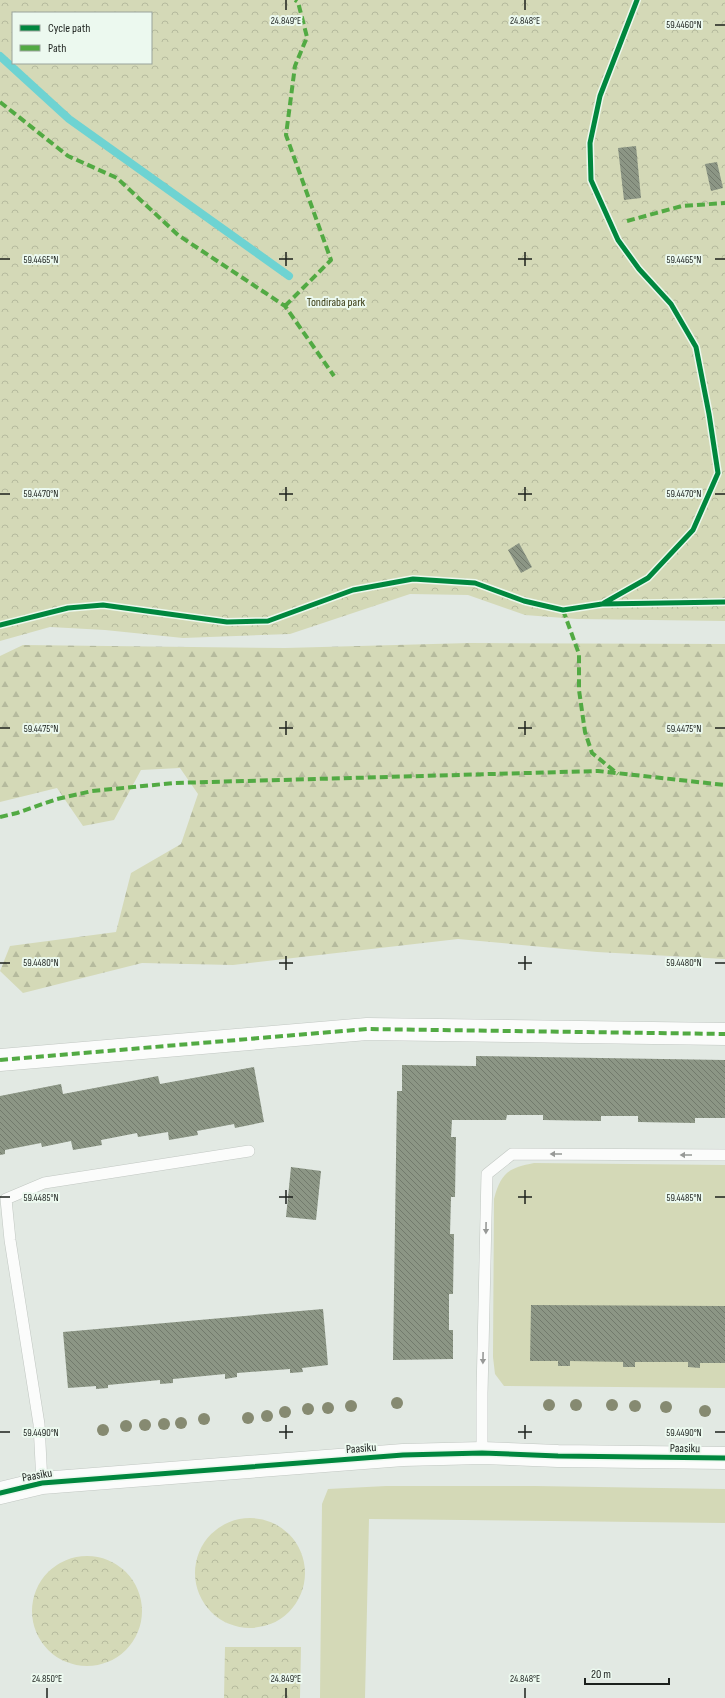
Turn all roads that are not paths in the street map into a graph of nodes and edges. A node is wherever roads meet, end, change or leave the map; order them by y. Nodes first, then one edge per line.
1 (725, 1034) edge
2 (0, 1060) edge
3 (249, 1151) dead end
4 (725, 1155) edge
5 (482, 1453) junction
6 (725, 1458) edge
7 (42, 1483) junction
8 (0, 1493) edge

1 - 2 street
3 - 7 lane
4 -> 5 lane
5 - 6 street, Paasiku
5 - 7 street, Paasiku
7 - 8 street, Paasiku

